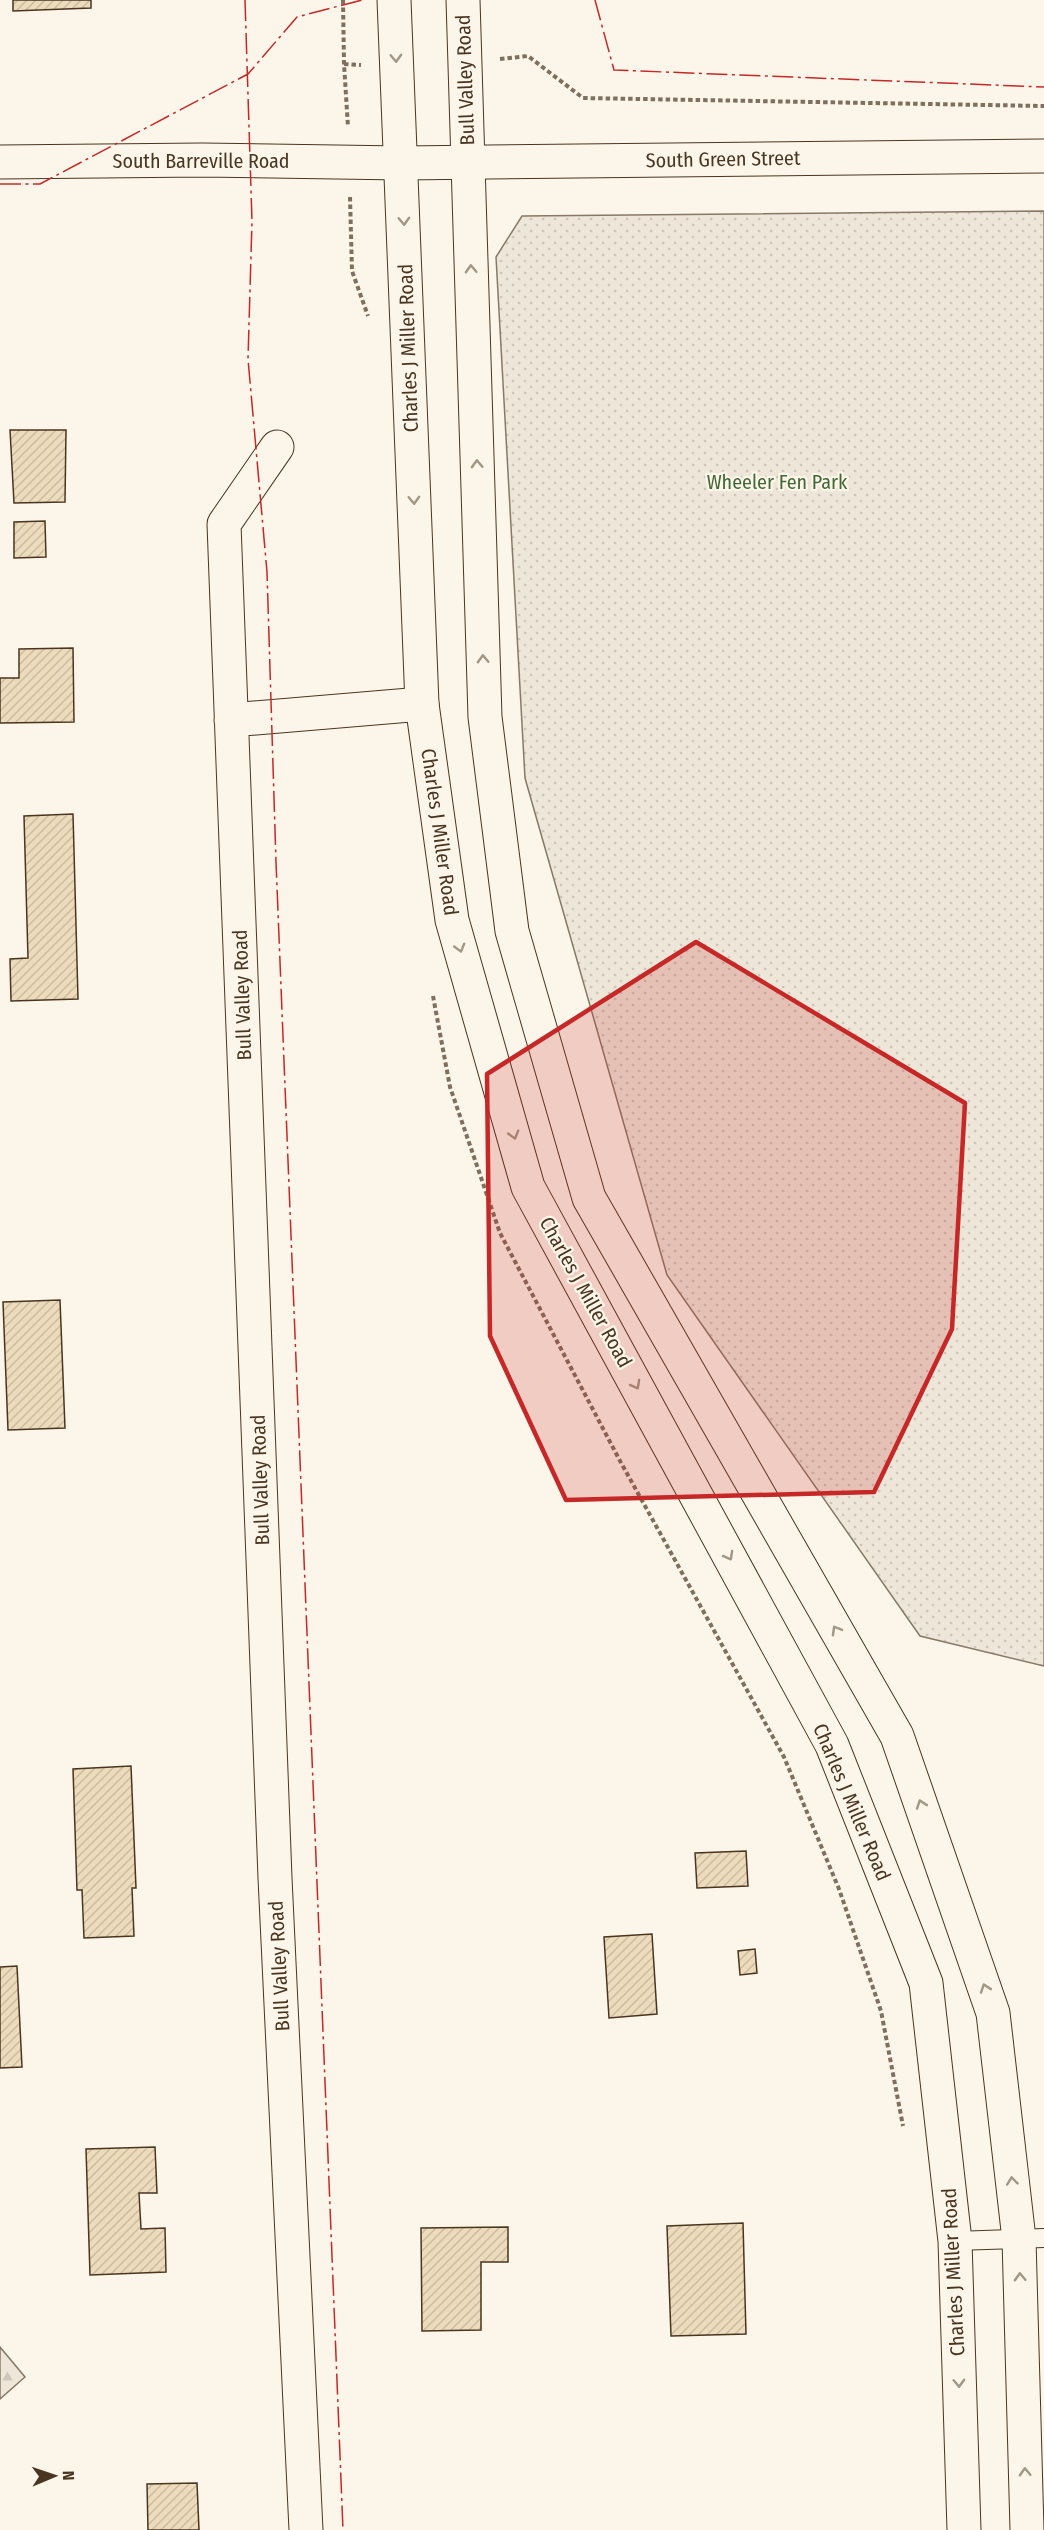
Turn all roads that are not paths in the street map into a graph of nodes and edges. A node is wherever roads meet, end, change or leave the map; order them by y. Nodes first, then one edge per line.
1 (394, 0) edge
2 (463, 0) edge
3 (1044, 156) edge
4 (468, 161) junction
5 (0, 162) edge
6 (402, 163) junction
7 (277, 447) dead end
8 (422, 704) junction
9 (231, 720) junction
10 (1031, 2239) edge
11 (955, 2241) junction
12 (306, 2530) edge
13 (964, 2530) edge
14 (1027, 2530) edge

1 -> 6 street, Charles J Miller Road
2 - 4 street, Bull Valley Road
3 - 4 street, South Green Street
4 - 6 street, South Green Street
10 -> 4 street
5 - 6 street, South Barreville Road
6 -> 8 street, Charles J Miller Road
7 - 9 street, Bull Valley Road
8 - 9 street
8 -> 11 street, Charles J Miller Road
9 - 12 street, Bull Valley Road
10 - 11 lane
14 -> 10 street
11 -> 13 street, Charles J Miller Road

